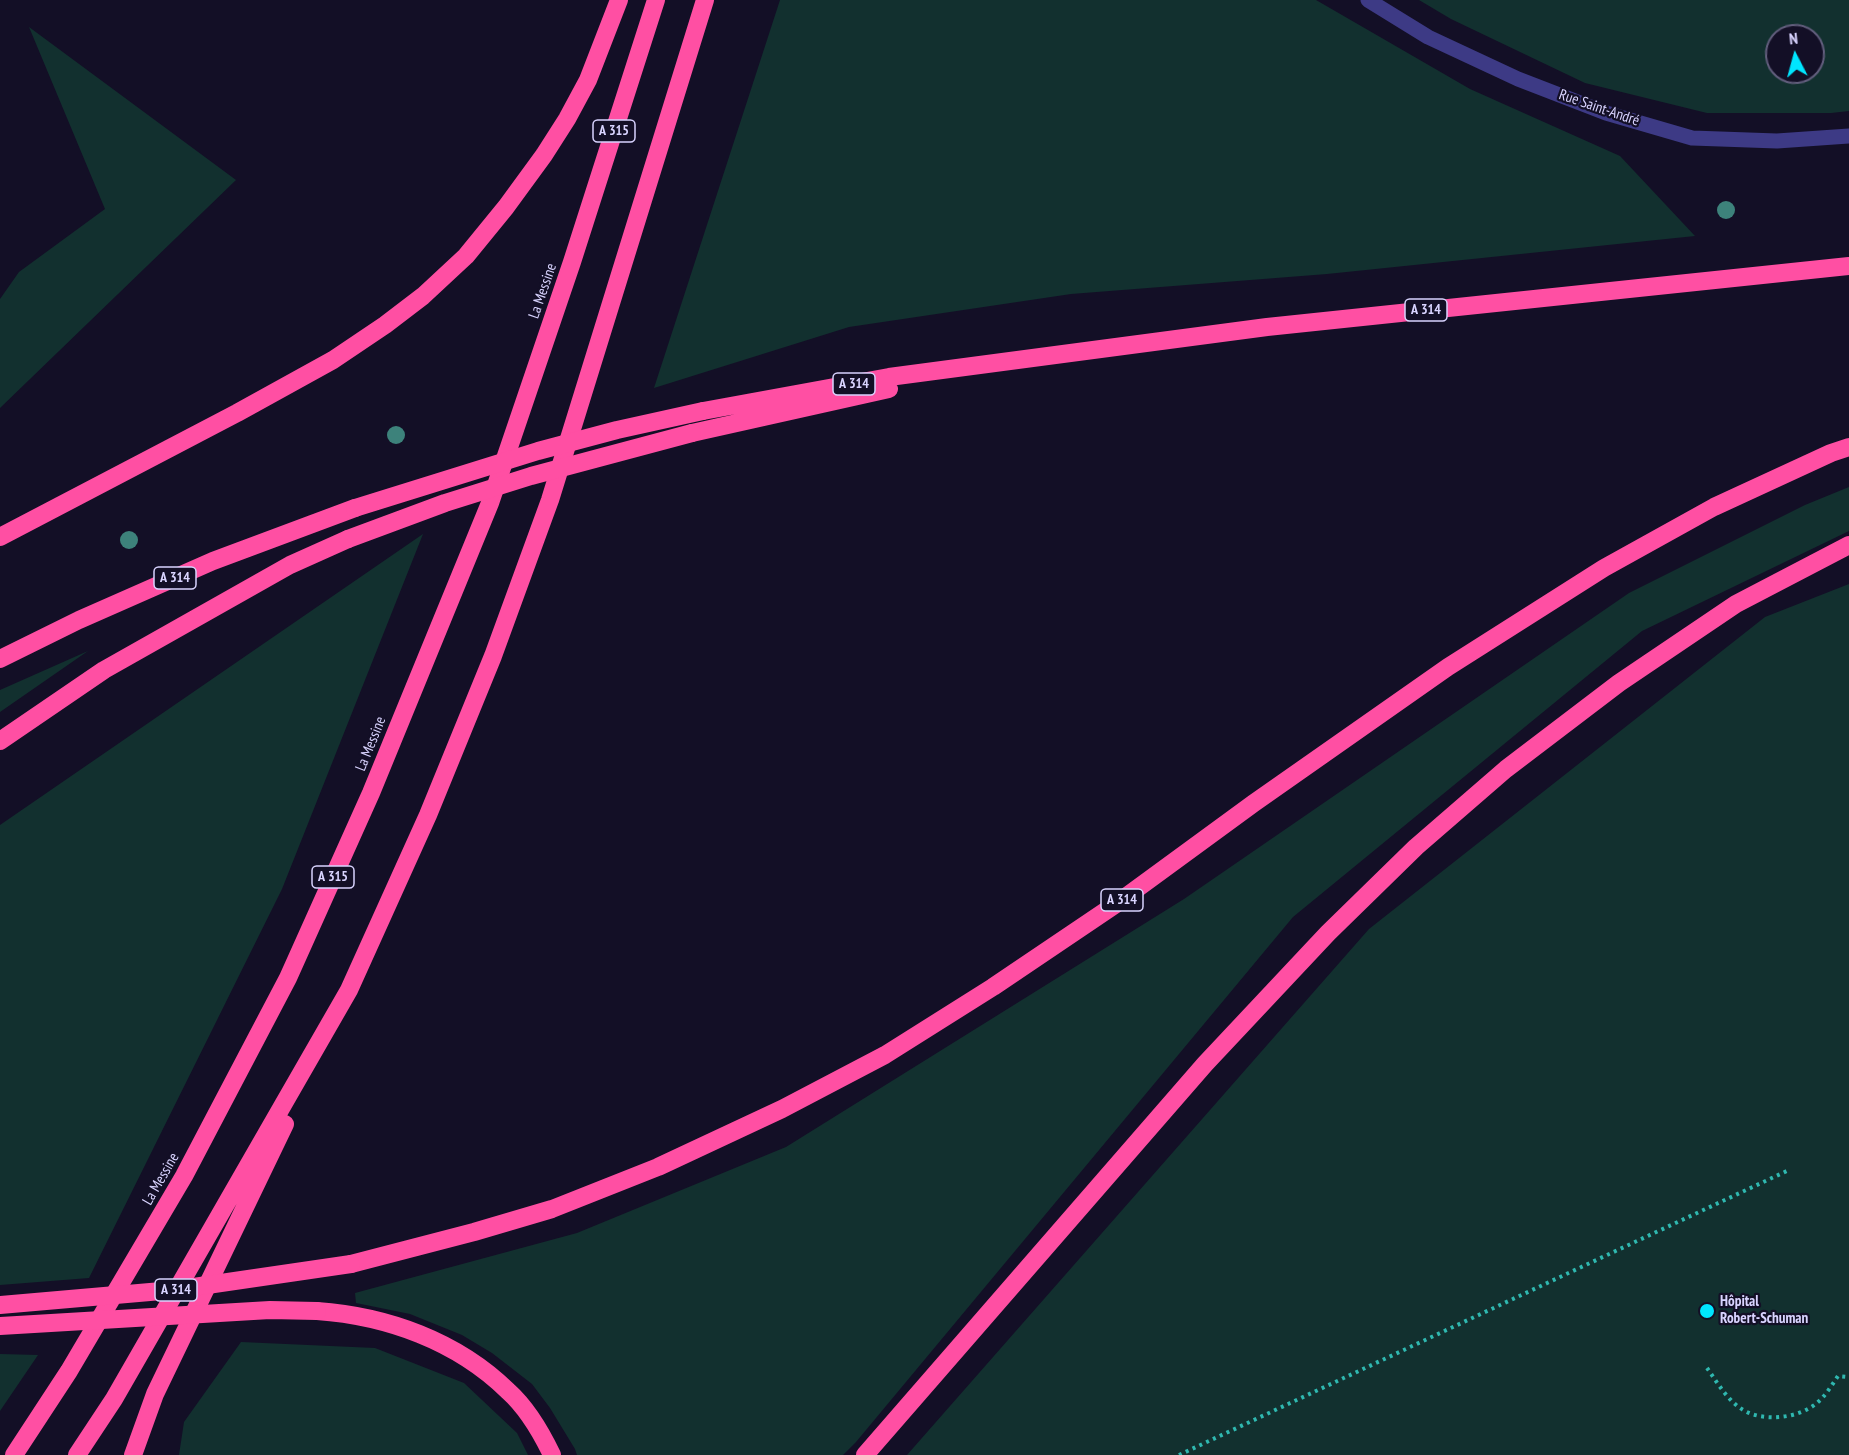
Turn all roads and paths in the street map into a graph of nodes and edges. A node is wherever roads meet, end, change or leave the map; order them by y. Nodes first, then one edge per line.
1 (620, 0) edge
2 (656, 0) edge
3 (705, 0) edge
4 (1368, 0) edge
5 (1849, 136) edge
6 (1849, 266) edge
7 (1005, 363) junction
8 (1849, 447) edge
9 (0, 537) edge
10 (1849, 545) edge
11 (0, 659) edge
12 (0, 741) edge
13 (349, 990) junction
14 (1789, 1170) dead end
15 (0, 1305) edge
16 (0, 1326) edge
17 (1707, 1368) dead end
18 (1849, 1377) edge
19 (14, 1455) edge
20 (77, 1455) edge
21 (133, 1455) edge
22 (552, 1455) edge
23 (866, 1455) edge
24 (1179, 1455) edge

1 - 9 highway
2 - 19 highway, La Messine / A 315
3 - 13 highway
4 - 5 street, Rue Saint-André
6 - 7 highway, A 314
7 - 11 highway, A 314, bridge
7 - 12 highway, bridge
8 - 15 highway, A 314, bridge
10 - 23 highway
13 - 20 highway
13 - 21 highway
14 - 24 path
16 - 22 highway, bridge
17 - 18 path

